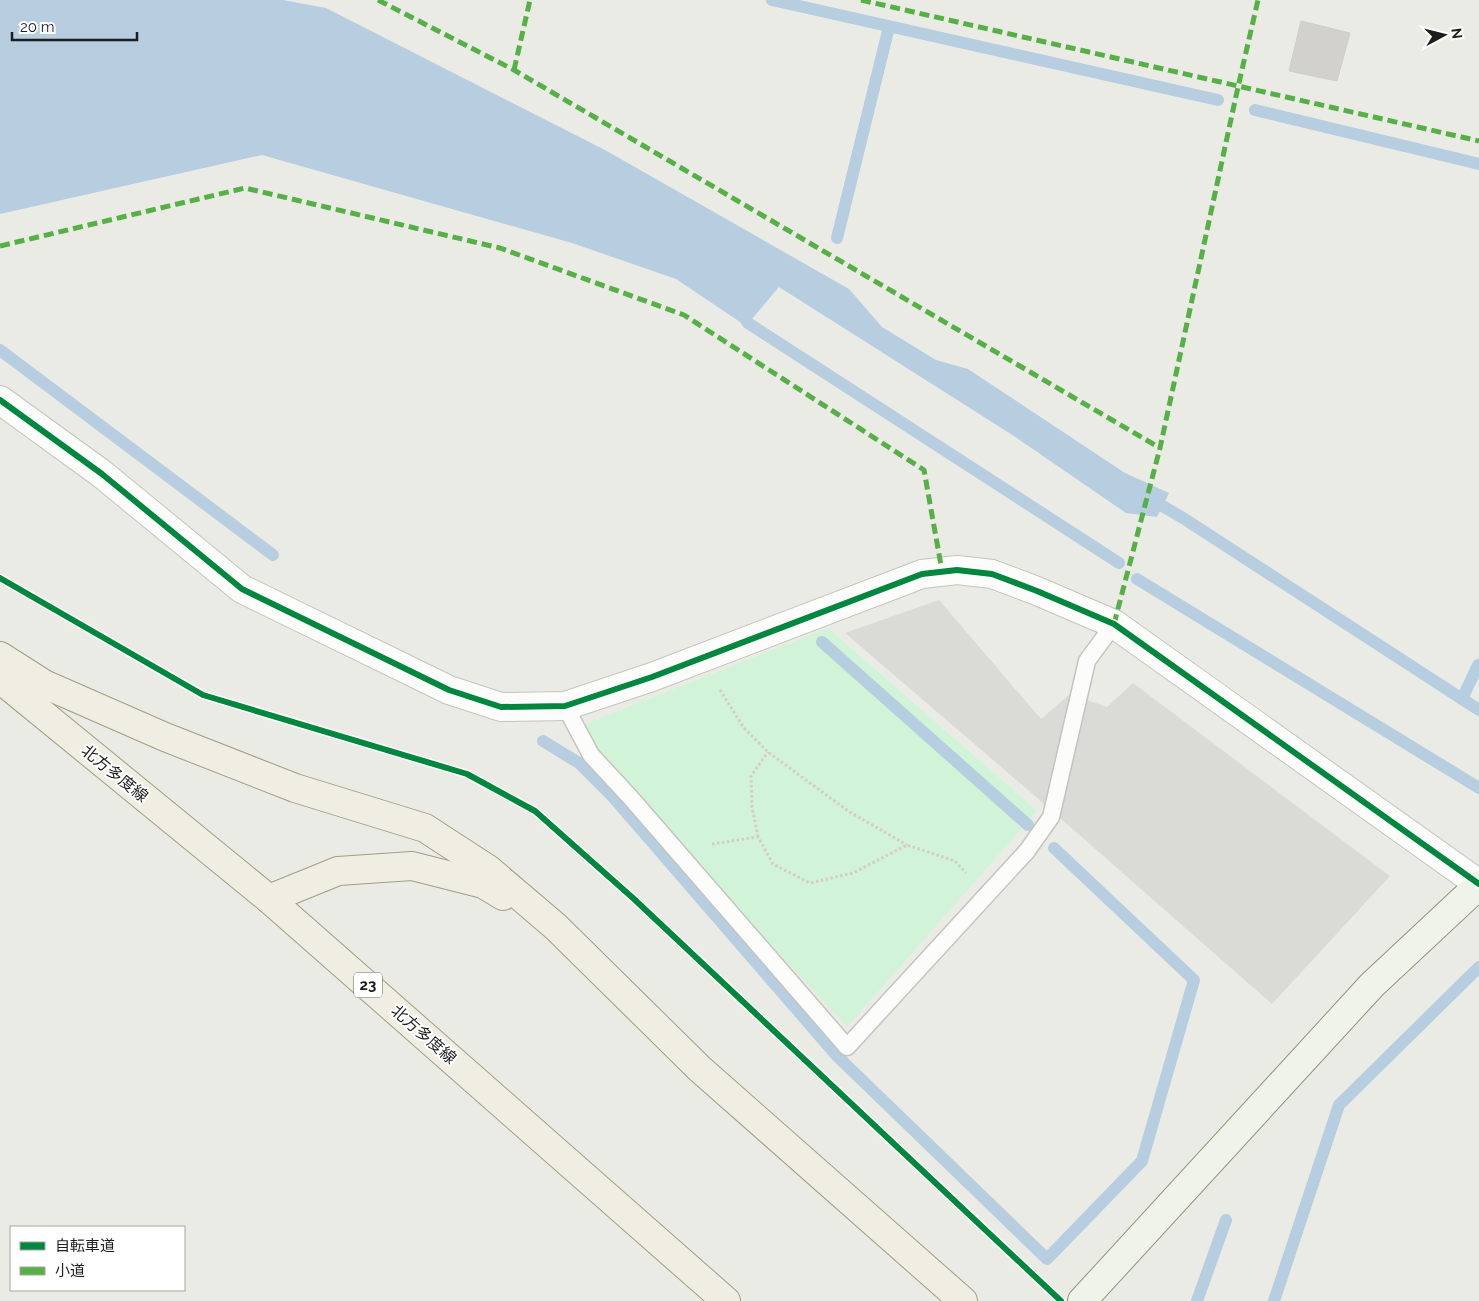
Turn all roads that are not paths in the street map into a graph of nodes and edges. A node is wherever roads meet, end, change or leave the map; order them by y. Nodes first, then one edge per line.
1 (0, 400) edge
2 (1114, 624) junction
3 (0, 656) edge
4 (0, 680) edge
5 (565, 706) junction
6 (1479, 884) edge
7 (269, 898) junction
8 (556, 927) junction
9 (726, 1301) edge
10 (963, 1301) edge
11 (1082, 1301) edge

1 - 5 street
2 - 5 street
2 - 5 lane
2 - 6 street
3 - 8 main road
4 - 7 main road, 北方多度線 / 23
6 - 11 street
7 - 8 main road
7 - 9 main road, 北方多度線 / 23
8 - 10 main road

